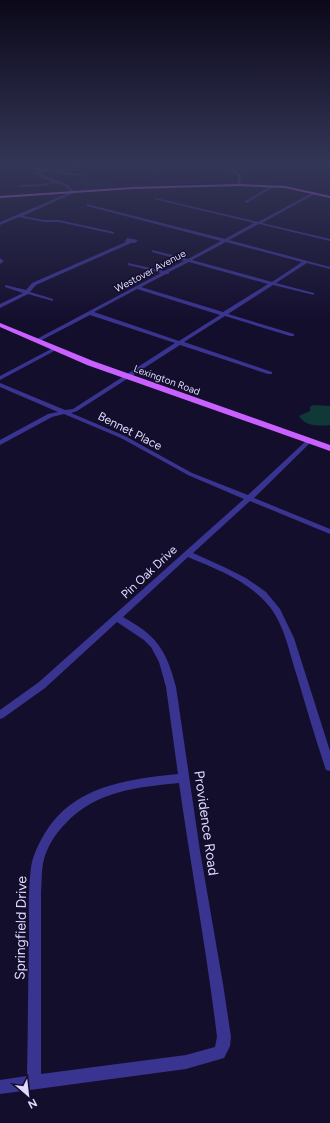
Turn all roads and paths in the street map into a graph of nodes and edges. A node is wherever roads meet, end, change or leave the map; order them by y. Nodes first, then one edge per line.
1 (18, 216) edge
2 (21, 216) edge
3 (132, 216) edge
4 (231, 216) edge
5 (271, 216) edge
6 (258, 223) junction
7 (0, 224) edge
8 (112, 233) dead end
9 (330, 240) edge
10 (226, 241) junction
11 (129, 242) dead end
12 (154, 251) dead end
13 (0, 259) edge
14 (189, 260) junction
15 (307, 261) junction
16 (0, 263) edge
17 (130, 264) dead end
18 (330, 268) edge
19 (167, 273) junction
20 (274, 284) junction
21 (7, 286) dead end
22 (138, 288) junction
23 (27, 292) junction
24 (312, 294) dead end
25 (51, 300) dead end
26 (0, 306) edge
27 (90, 313) junction
28 (225, 315) junction
29 (0, 325) edge
30 (292, 335) dead end
31 (36, 341) junction
32 (180, 343) junction
33 (55, 349) junction
34 (270, 373) dead end
35 (128, 377) junction
36 (0, 378) edge
37 (0, 385) edge
38 (65, 412) junction
39 (309, 441) junction
40 (0, 443) edge
41 (330, 448) edge
42 (248, 499) junction
43 (330, 532) edge
44 (188, 554) junction
45 (117, 618) junction
46 (0, 715) edge
47 (330, 767) edge
48 (184, 778) junction
49 (34, 1082) junction
50 (0, 1087) edge

1 - 7 street
2 - 8 street
3 - 10 street
4 - 6 street
5 - 6 street, Westover Avenue
6 - 9 street
6 - 10 street, Westover Avenue
10 - 14 street, Westover Avenue
10 - 15 street
11 - 23 street
12 - 14 street
13 - 16 street
14 - 19 street, Westover Avenue
14 - 20 street
15 - 18 street
15 - 20 street
17 - 19 street
19 - 22 street, Westover Avenue
20 - 24 street
20 - 28 street
21 - 23 street
22 - 27 street, Westover Avenue
22 - 28 street
23 - 25 street
23 - 26 street
27 - 31 street, Westover Avenue
27 - 32 street
28 - 30 street
28 - 32 street
29 - 31 main road, Lexington Road
31 - 33 main road, Lexington Road
32 - 34 street
32 - 35 street
33 - 35 main road, Lexington Road
33 - 36 street
35 - 38 street
35 - 39 main road, Lexington Road
37 - 38 street, Bennet Place
38 - 40 street
38 - 42 street, Bennet Place
39 - 41 main road, Lexington Road
39 - 42 street, Pin Oak Drive
42 - 43 street, Bennet Place
42 - 44 street, Pin Oak Drive
44 - 45 street, Pin Oak Drive
44 - 47 street
45 - 46 street, Pin Oak Drive
45 - 48 street, Providence Road
48 - 49 street, Springfield Drive
48 - 49 street, Providence Road
49 - 50 street

